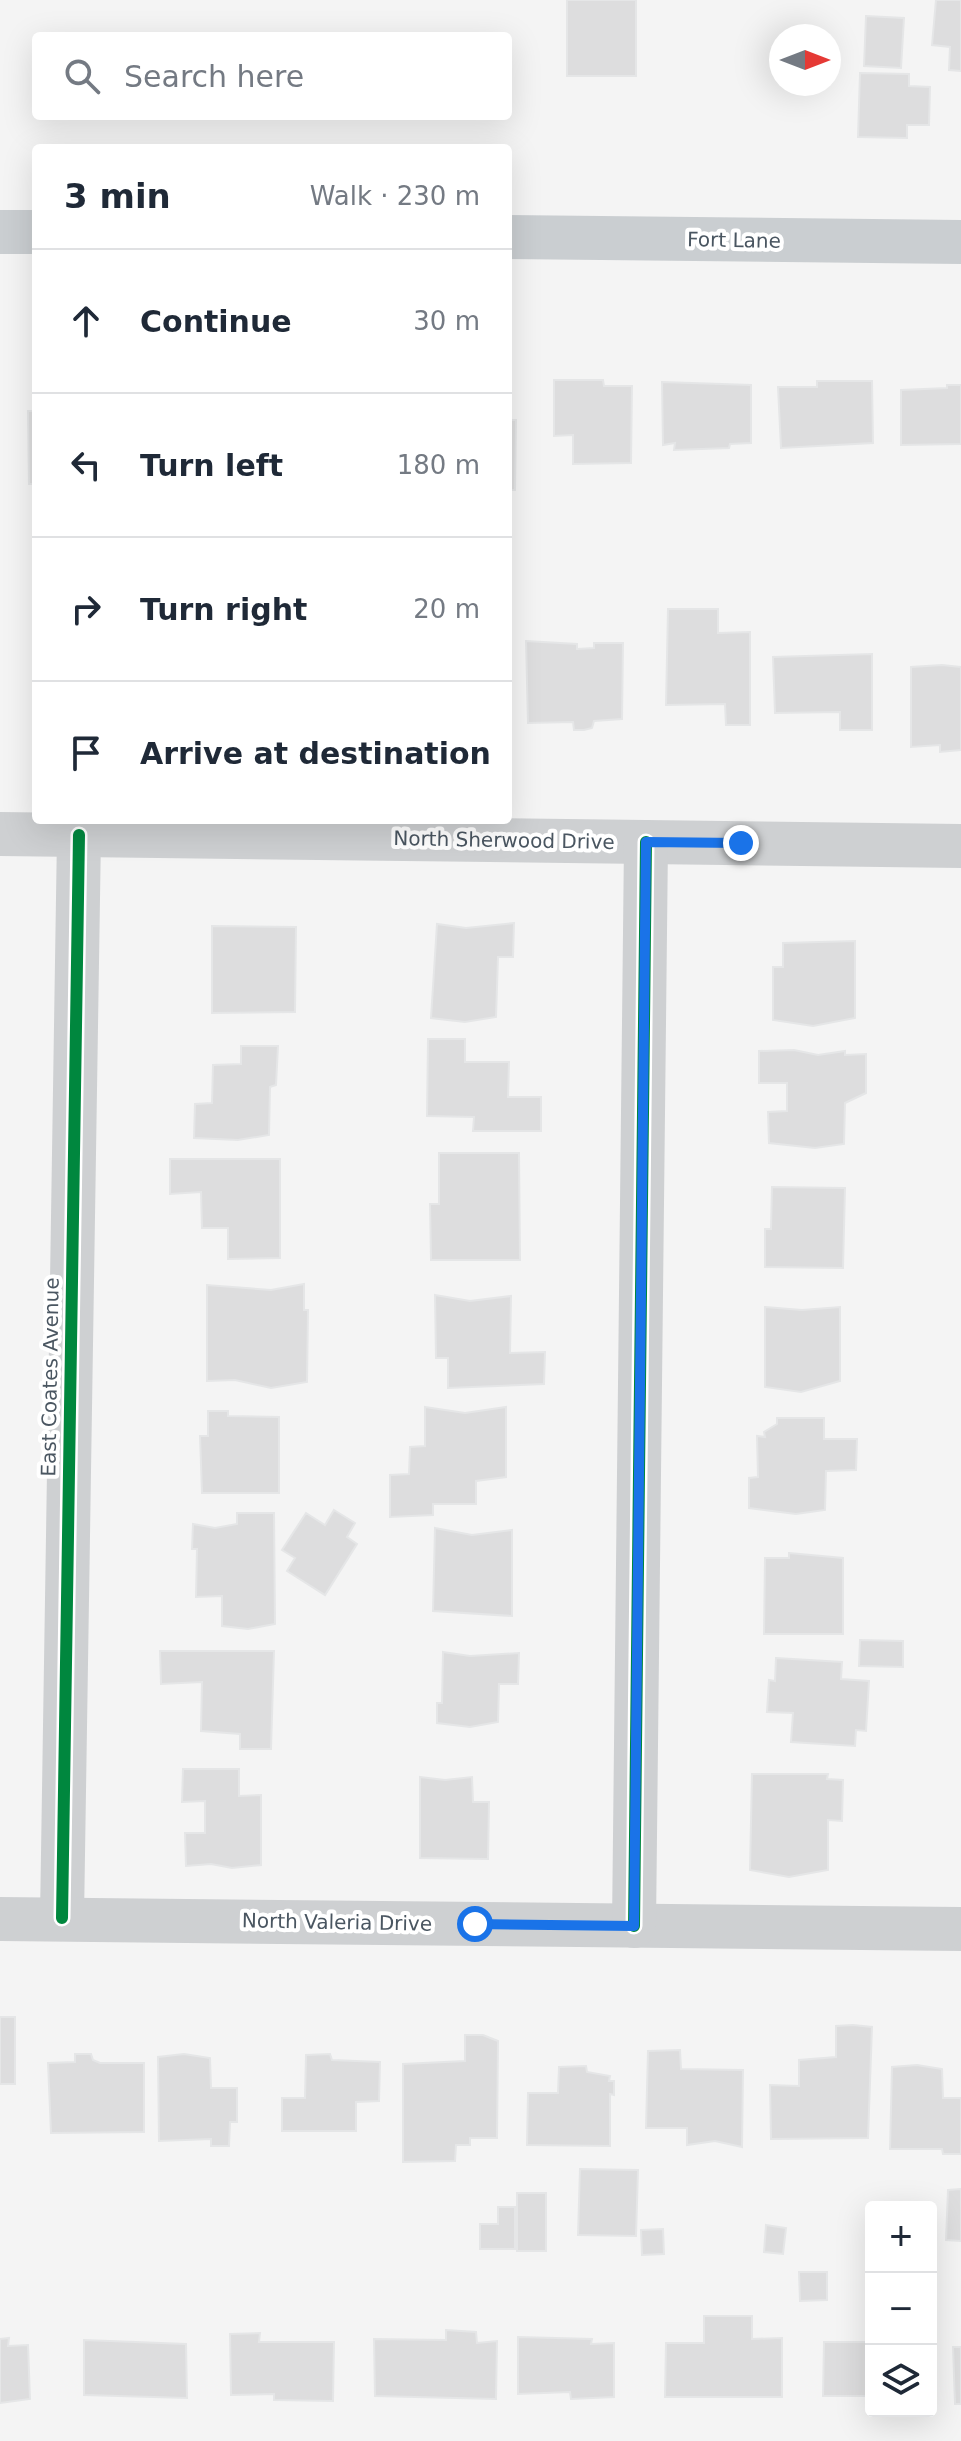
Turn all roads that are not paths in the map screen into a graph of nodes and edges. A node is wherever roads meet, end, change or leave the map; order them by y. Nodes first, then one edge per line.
1 (0, 232) edge
2 (32, 232) edge
3 (512, 237) edge
4 (961, 242) edge
5 (322, 829) edge
6 (0, 834) edge
7 (79, 835) junction
8 (646, 842) junction
9 (961, 846) edge
10 (62, 1918) junction
11 (0, 1919) edge
12 (634, 1926) junction
13 (961, 1929) edge

1 - 2 main road
3 - 4 main road, Fort Lane
5 - 7 street, North Sherwood Drive
5 - 8 street, North Sherwood Drive
6 - 7 street, North Sherwood Drive
7 - 10 street, East Coates Avenue
8 - 9 street, North Sherwood Drive
8 - 12 street
10 - 11 street, North Valeria Drive
10 - 12 street, North Valeria Drive
12 - 13 street, North Valeria Drive

